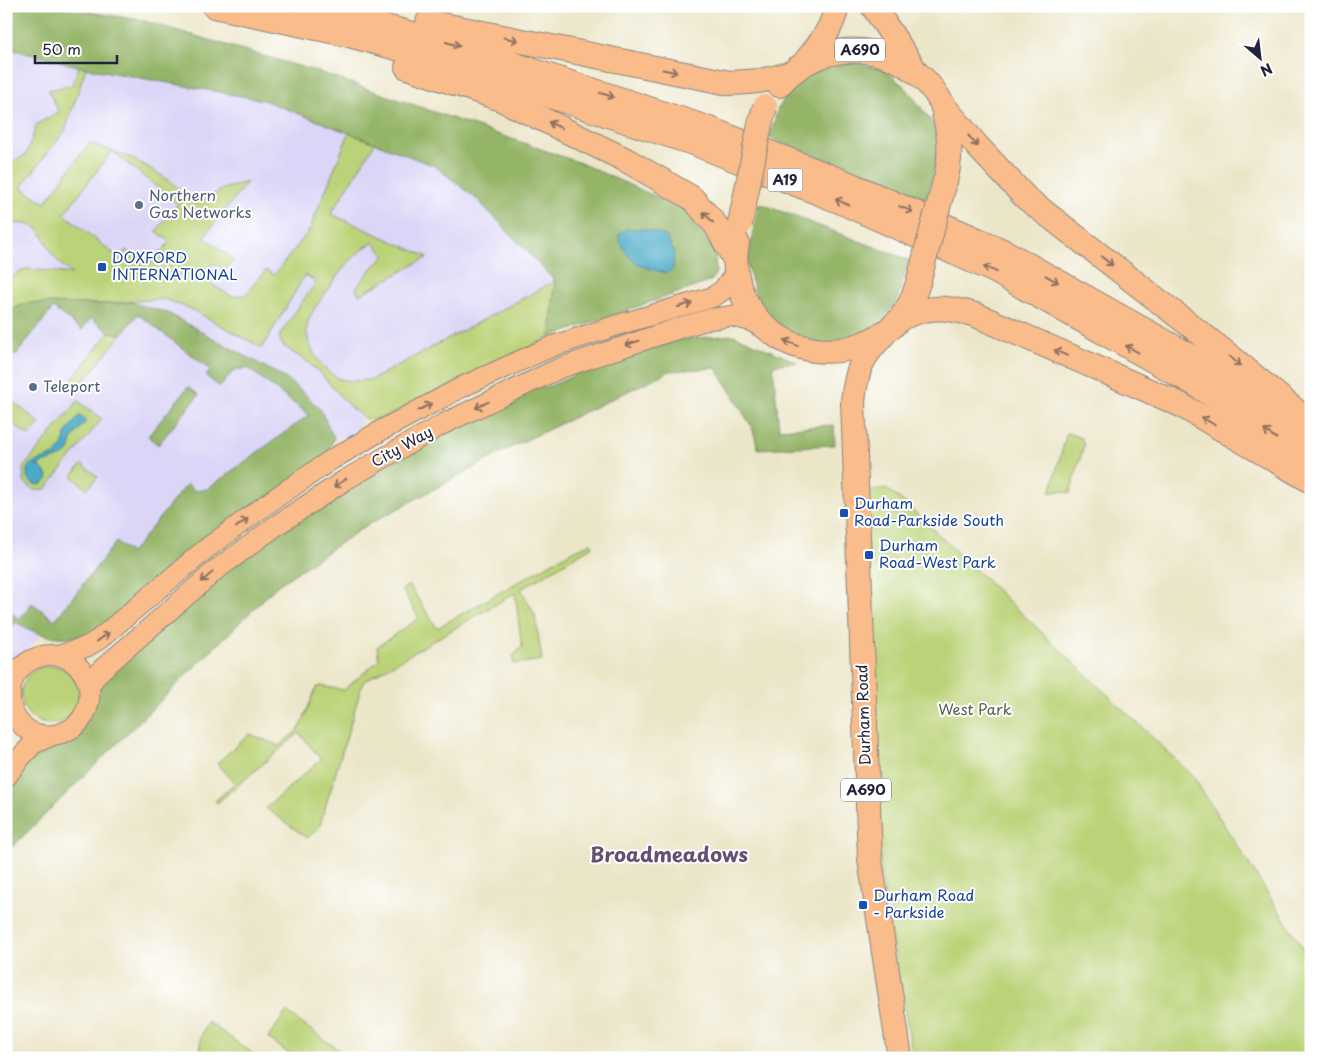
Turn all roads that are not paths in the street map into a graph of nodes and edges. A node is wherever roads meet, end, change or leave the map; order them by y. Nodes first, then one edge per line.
1 (207, 6) edge
2 (214, 6) edge
3 (304, 6) edge
4 (343, 6) edge
5 (837, 6) edge
6 (873, 6) edge
7 (796, 69) junction
8 (916, 71) junction
9 (942, 104) junction
10 (734, 266) junction
11 (901, 318) junction
12 (766, 330) junction
13 (884, 334) junction
14 (817, 352) junction
15 (853, 401) junction
16 (1311, 423) edge
17 (1311, 438) edge
18 (1311, 461) edge
19 (1311, 481) edge
20 (58, 655) junction
21 (89, 685) junction
22 (12, 712) junction
23 (6, 734) edge
24 (53, 736) junction
25 (6, 777) edge
26 (900, 1058) edge

10 -> 1 highway
18 -> 2 highway, A19
3 -> 17 highway, A19
4 -> 7 highway
5 - 7 highway, A690
6 - 8 highway, A690
7 - 8 highway, A690
7 - 10 highway, A690, bridge
8 - 9 highway, A690
9 - 11 highway, A690, bridge
9 -> 16 highway
10 - 12 highway, A690
20 -> 10 main road, City Way
11 - 13 highway, A690
19 -> 11 highway
14 -> 12 highway, A690
12 -> 21 main road, City Way
13 - 14 highway
13 - 15 highway, A690
14 - 15 highway, A690
15 - 26 highway, Durham Road / A690
20 - 21 main road
20 - 22 main road, City Way
21 - 24 main road
22 - 23 main road, City Way
22 - 24 main road
24 - 25 main road

